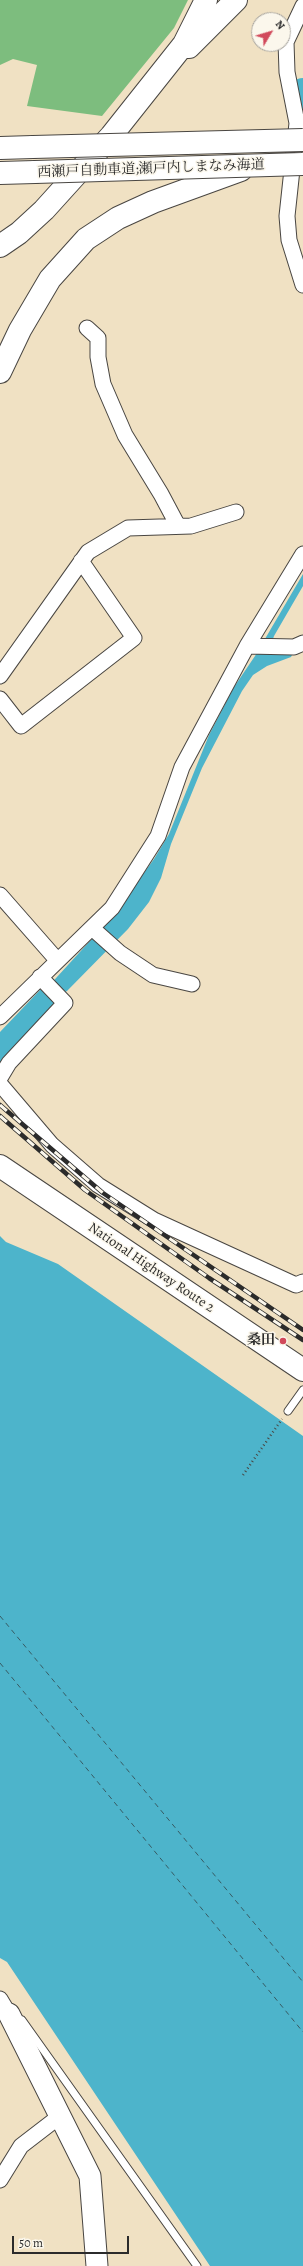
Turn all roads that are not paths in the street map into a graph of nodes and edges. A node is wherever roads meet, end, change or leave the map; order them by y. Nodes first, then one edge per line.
1 (206, 0) edge
2 (218, 0) edge
3 (236, 0) edge
4 (303, 6) edge
5 (184, 44) junction
6 (163, 73) junction
7 (303, 140) edge
8 (0, 148) edge
9 (303, 163) edge
10 (0, 173) edge
11 (0, 246) edge
12 (303, 285) edge
13 (87, 328) dead end
14 (0, 372) edge
15 (236, 512) dead end
16 (178, 526) junction
17 (303, 554) edge
18 (81, 561) junction
19 (303, 643) edge
20 (258, 646) junction
21 (0, 676) edge
22 (0, 699) edge
23 (0, 895) edge
24 (92, 928) junction
25 (57, 960) junction
26 (40, 977) junction
27 (192, 984) dead end
28 (0, 1017) edge
29 (0, 1078) edge
30 (0, 1084) edge
31 (0, 1166) edge
32 (303, 1282) edge
33 (303, 1370) edge
34 (303, 1390) edge
35 (288, 1411) road end
36 (4, 2007) edge
37 (60, 2116) junction
38 (0, 2180) edge
39 (97, 2266) edge
40 (197, 2266) edge

1 - 5 highway
2 - 5 highway
3 - 6 highway
4 - 12 street
5 - 6 highway
6 - 11 highway
7 - 8 highway, 西瀬戸自動車道;瀬戸内しまなみ海道, bridge
9 - 10 highway, 西瀬戸自動車道;瀬戸内しまなみ海道, bridge
9 - 14 highway, bridge
13 - 16 street
15 - 16 street
16 - 18 street
17 - 20 street
18 - 21 street
18 - 22 street
19 - 20 street
20 - 24 street
23 - 25 street
24 - 25 street
24 - 27 street
25 - 26 street
26 - 28 street
26 - 29 street
30 - 32 street
31 - 33 highway, National Highway Route 2
34 - 35 lane
36 - 37 street
36 - 40 lane
37 - 38 street
37 - 39 street

